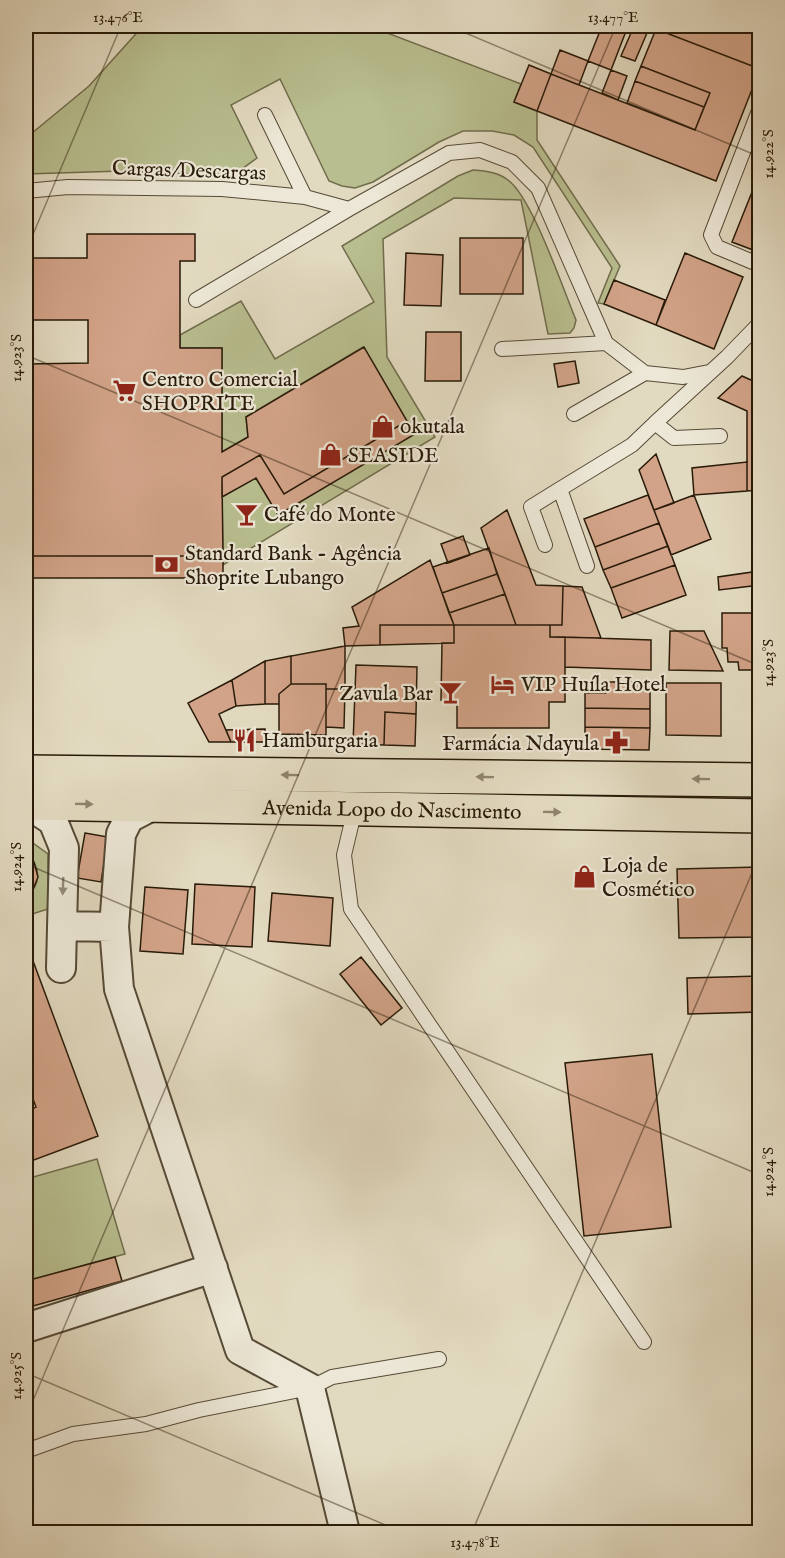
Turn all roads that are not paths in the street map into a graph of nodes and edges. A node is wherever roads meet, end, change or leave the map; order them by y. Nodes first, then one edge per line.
1 (759, 108) edge
2 (266, 115) dead end
3 (26, 191) edge
4 (304, 197) junction
5 (349, 209) junction
6 (759, 265) edge
7 (196, 300) dead end
8 (759, 323) edge
9 (606, 343) junction
10 (502, 349) dead end
11 (709, 372) junction
12 (645, 373) junction
13 (574, 414) dead end
14 (656, 423) junction
15 (720, 436) dead end
16 (560, 489) junction
17 (545, 545) dead end
18 (587, 566) dead end
19 (26, 772) edge
20 (759, 780) edge
21 (26, 803) edge
22 (153, 806) junction
23 (355, 809) junction
24 (759, 816) edge
25 (62, 926) junction
26 (114, 927) junction
27 (61, 968) dead end
28 (213, 1268) junction
29 (26, 1328) edge
30 (644, 1342) dead end
31 (440, 1359) dead end
32 (310, 1388) junction
33 (26, 1451) edge
34 (345, 1533) edge

1 - 6 lane
2 - 4 lane
3 - 4 lane, Cargas/Descargas
4 - 5 lane, Cargas/Descargas
5 - 7 lane
5 - 9 lane
8 - 11 lane
9 - 10 lane
9 - 12 lane
11 - 12 lane
11 - 14 lane
12 - 13 lane
14 - 15 lane
14 - 16 lane
16 - 17 lane
16 - 18 lane
20 -> 19 main road, Avenida Lopo do Nascimento
21 -> 22 main road, Avenida Lopo do Nascimento
21 -> 25 street
22 - 23 main road, Avenida Lopo do Nascimento
22 - 26 street
23 -> 24 main road, Avenida Lopo do Nascimento
23 - 30 lane
25 - 26 street
25 - 27 street
26 - 28 street
28 - 29 street
28 - 32 street
31 - 32 lane
32 - 33 lane
32 - 34 street

